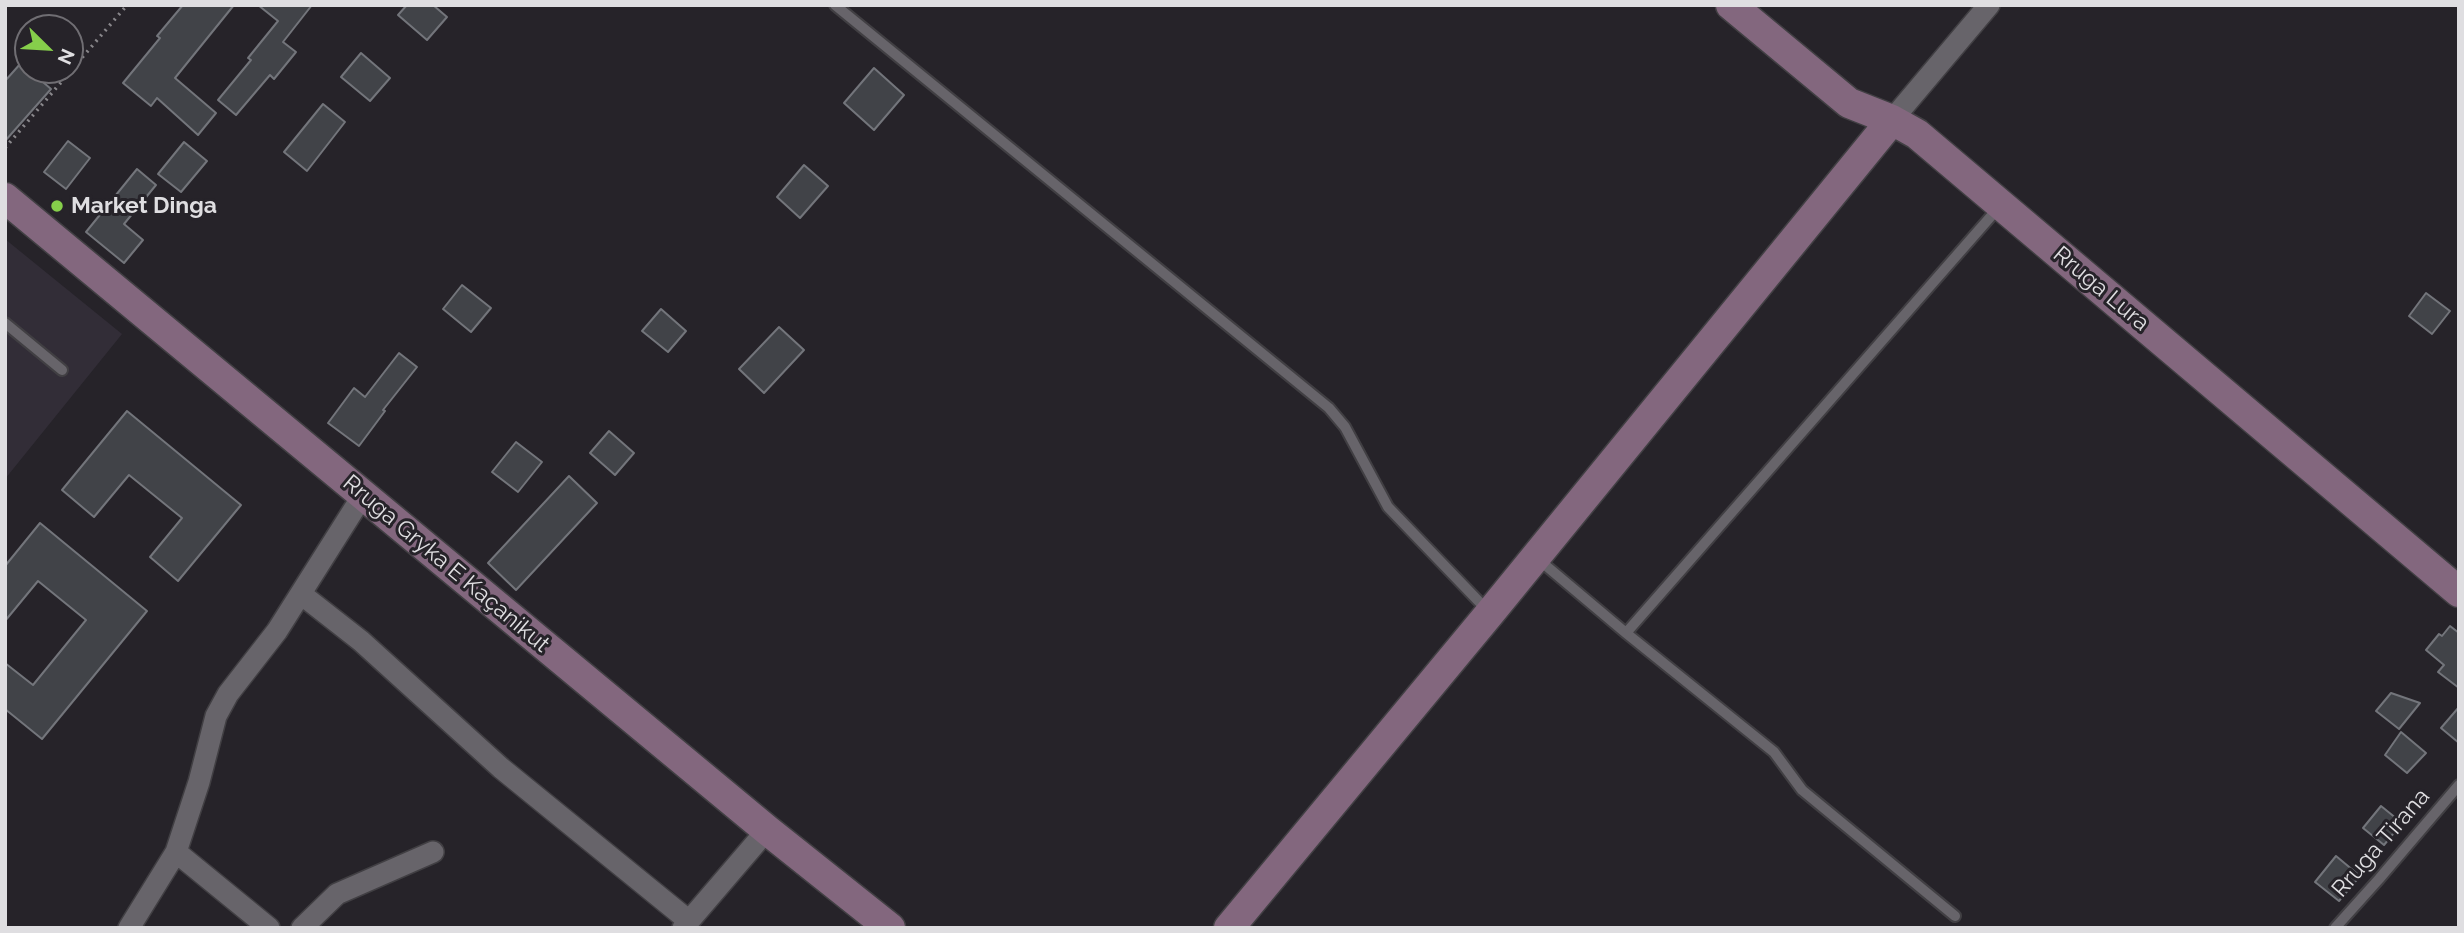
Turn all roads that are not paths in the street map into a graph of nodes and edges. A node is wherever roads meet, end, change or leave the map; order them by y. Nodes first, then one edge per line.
1 (835, 5) edge
2 (1731, 5) edge
3 (1989, 5) edge
4 (1892, 120) junction
5 (5, 198) edge
6 (2001, 205) junction
7 (5, 323) edge
8 (62, 370) dead end
9 (363, 495) junction
10 (1536, 557) junction
11 (2459, 592) edge
12 (301, 594) junction
13 (1490, 613) junction
14 (1626, 633) junction
15 (2459, 785) edge
16 (767, 830) junction
17 (176, 852) junction
18 (433, 852) dead end
19 (1955, 916) dead end
20 (685, 926) edge
21 (129, 928) edge
22 (269, 928) edge
23 (302, 928) edge
24 (890, 928) edge
25 (1229, 928) edge
26 (2335, 928) edge

1 - 13 lane
2 - 4 street, Rruga Lura
3 - 4 street
4 - 6 street, Rruga Lura
4 - 10 street
5 - 9 street, Rruga Gryka E Kaçanikut
6 - 11 street, Rruga Lura
6 - 14 lane
7 - 8 lane
9 - 12 street
9 - 16 street, Rruga Gryka E Kaçanikut
10 - 13 street
10 - 14 lane
12 - 17 street
12 - 20 street
13 - 25 street
14 - 19 lane
15 - 26 lane, Rruga Tirana
16 - 20 street
16 - 24 street, Rruga Gryka E Kaçanikut
17 - 21 street
17 - 22 street
18 - 23 street

